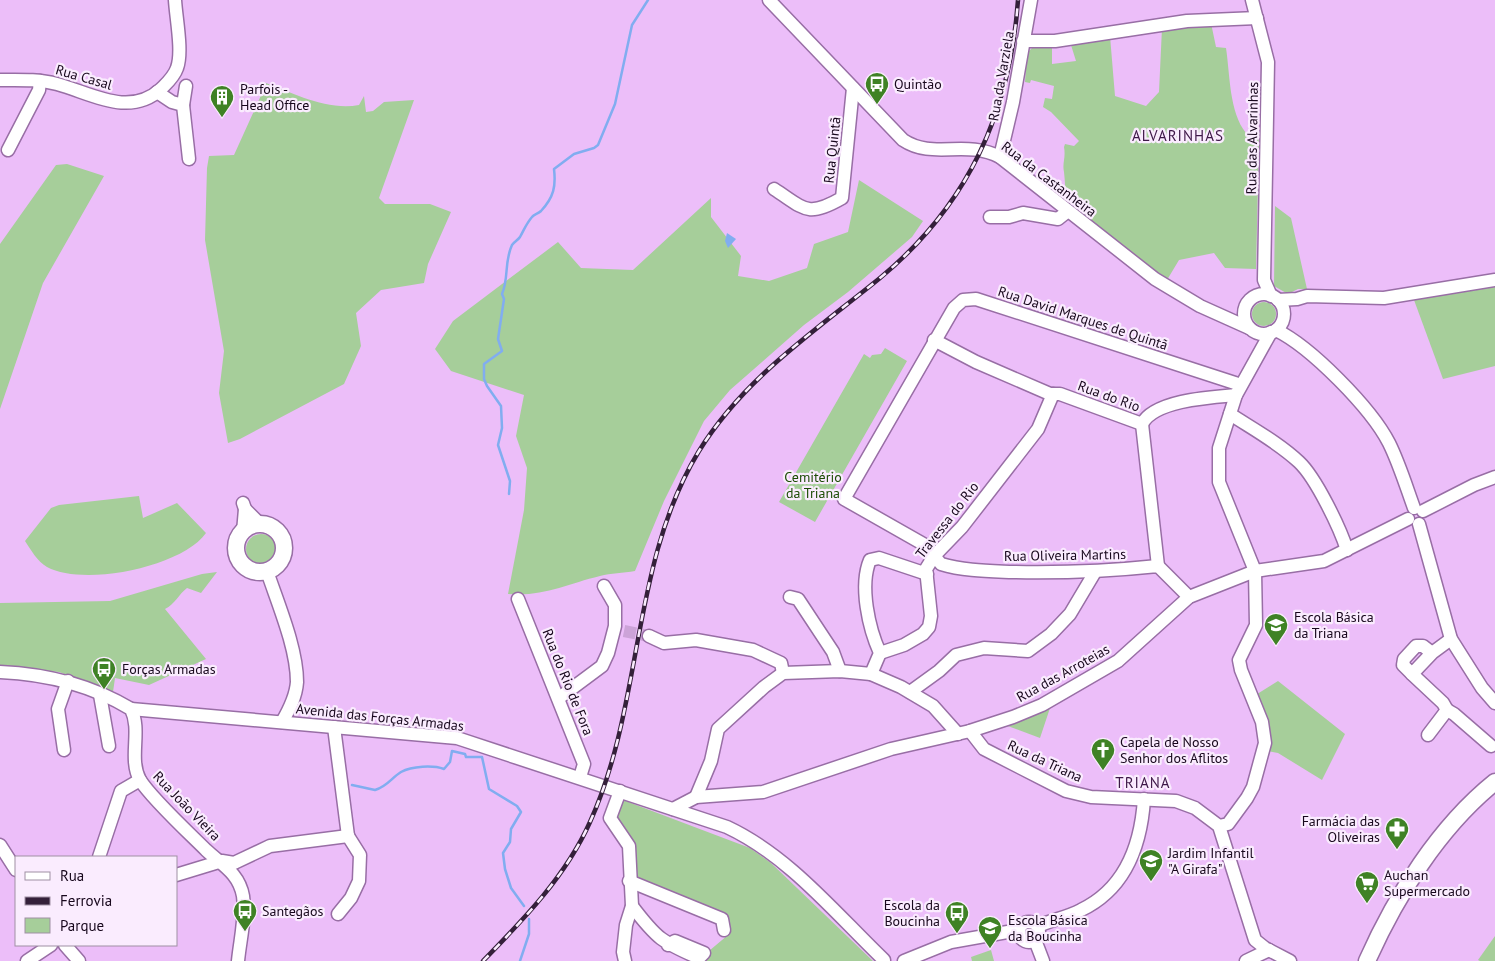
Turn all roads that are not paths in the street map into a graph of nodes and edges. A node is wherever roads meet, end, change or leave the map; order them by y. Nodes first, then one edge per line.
1 (175, 0) edge
2 (769, 0) edge
3 (1031, 0) edge
4 (1252, 0) edge
5 (1258, 18) junction
6 (1023, 41) junction
7 (0, 80) edge
8 (40, 81) junction
9 (186, 86) dead end
10 (853, 88) junction
11 (157, 92) junction
12 (183, 105) junction
13 (8, 150) dead end
14 (1000, 157) junction
15 (189, 159) dead end
16 (774, 189) dead end
17 (1068, 211) junction
18 (990, 217) dead end
19 (1264, 280) junction
20 (1495, 280) edge
21 (1256, 296) junction
22 (1275, 298) junction
23 (1297, 299) junction
24 (1244, 309) junction
25 (1229, 316) junction
26 (1278, 325) junction
27 (1253, 330) junction
28 (934, 340) junction
29 (1262, 349) junction
30 (1238, 390) junction
31 (1053, 394) junction
32 (1230, 414) junction
33 (1142, 424) junction
34 (1495, 477) edge
35 (844, 499) joint
36 (1416, 515) junction
37 (260, 524) junction
38 (243, 532) junction
39 (1347, 550) junction
40 (934, 556) junction
41 (1158, 566) junction
42 (267, 571) junction
43 (1255, 571) junction
44 (1095, 572) junction
45 (926, 574) junction
46 (604, 586) dead end
47 (1189, 596) junction
48 (790, 597) dead end
49 (518, 599) dead end
50 (649, 636) tunnel mouth
51 (1451, 639) junction
52 (880, 653) junction
53 (840, 671) junction
54 (0, 672) edge
55 (783, 674) junction
56 (871, 674) junction
57 (68, 681) junction
58 (910, 692) junction
59 (100, 695) junction
60 (559, 698) junction
61 (1495, 702) edge
62 (131, 709) junction
63 (1447, 710) junction
64 (282, 722) junction
65 (334, 727) junction
66 (964, 732) junction
67 (1428, 735) dead end
68 (109, 746) dead end
69 (1491, 746) dead end
70 (64, 750) dead end
71 (580, 777) junction
72 (140, 780) junction
73 (1495, 782) edge
74 (620, 791) junction
75 (696, 797) junction
76 (1144, 799) junction
77 (673, 809) junction
78 (1219, 826) junction
79 (348, 836) junction
80 (0, 845) edge
81 (99, 856) edge
82 (222, 862) junction
83 (15, 868) edge
84 (178, 874) edge
85 (629, 881) junction
86 (632, 906) junction
87 (338, 914) dead end
88 (1038, 926) junction
89 (724, 930) dead end
90 (1019, 930) junction
91 (1034, 940) junction
92 (668, 945) dead end
93 (50, 946) edge
94 (66, 946) edge
95 (1269, 950) junction
96 (884, 960) edge
97 (27, 961) edge
98 (79, 961) edge
99 (238, 961) edge
100 (625, 961) edge
101 (898, 961) edge
102 (904, 961) edge
103 (1043, 961) edge
104 (1246, 961) edge
105 (1290, 961) edge
106 (1367, 961) edge

1 - 11 street
2 - 10 street, Rua da Castanheira
3 - 6 street, Rua da Varziela
4 - 5 street, Rua das Alvarinhas
5 - 6 street
5 - 19 street, Rua das Alvarinhas
6 - 14 street, Rua da Varziela
7 - 8 street, Rua Casal
8 - 11 street, Rua Casal
8 - 13 street
9 - 12 street
10 - 14 street, Rua da Castanheira
10 - 16 street, Rua Quintã
11 - 12 street
12 - 15 street
14 - 17 street, Rua da Castanheira
17 - 18 street
17 - 25 street, Rua da Castanheira
19 - 21 street, Rua das Alvarinhas
19 - 22 street, Rua das Alvarinhas
20 - 23 street
21 - 22 street
21 - 24 street
22 - 23 street
22 - 26 street
23 - 26 street
24 - 25 street
24 - 27 street
25 - 27 street, Rua da Castanheira
26 - 27 street
26 - 29 street
26 - 36 street
27 - 29 street
28 - 30 street, Rua David Marques de Quintã
28 - 31 street, Rua do Rio
28 - 35 street, Rua David Marques de Quintã
29 - 30 street
30 - 32 street
30 - 33 street
31 - 33 street, Rua do Rio
31 - 40 street, Travessa do Rio
32 - 39 street
32 - 43 street
33 - 41 street, Rua do Rio
34 - 36 street, Rua das Arroteias
35 - 40 street, Rua Oliveira Martins
36 - 39 street, Rua das Arroteias
36 - 51 street
37 - 38 main road
37 - 38 street
37 - 42 main road
38 - 42 main road
39 - 43 street, Rua das Arroteias
40 - 44 street, Rua Oliveira Martins
40 - 45 street, Travessa do Rio
41 - 44 street, Rua Oliveira Martins
41 - 47 street
42 - 64 street
43 - 47 street, Rua das Arroteias
43 - 78 street
44 - 58 street
45 - 52 street, Travessa do Rio
45 - 52 street
46 - 60 street
47 - 66 street, Rua das Arroteias
48 - 53 street
49 - 60 street, Rua do Rio de Fora
50 - 55 street
51 - 61 street
51 - 63 street
52 - 56 street
53 - 55 street, Rua da Triana
53 - 56 street, Rua da Triana
54 - 57 street
55 - 75 street
56 - 58 street, Rua da Triana
57 - 59 street
57 - 70 street
58 - 66 street, Rua da Triana
59 - 62 street
59 - 68 street
60 - 71 street, Rua do Rio de Fora
62 - 64 street, Avenida das Forças Armadas
62 - 72 street, Rua João Vieira
63 - 67 street
63 - 69 street
64 - 65 street, Avenida das Forças Armadas
65 - 71 street, Avenida das Forças Armadas
65 - 79 street
66 - 75 street, Rua das Arroteias
66 - 76 street, Rua da Triana
71 - 74 street, Avenida das Forças Armadas
72 - 81 street
72 - 82 street, Rua João Vieira
73 - 106 main road
74 - 77 street
74 - 85 street
75 - 77 street, Rua das Arroteias
76 - 78 street, Rua da Triana
76 - 88 street
77 - 96 street
78 - 95 street
79 - 82 street
79 - 87 street
80 - 83 street
82 - 84 street
82 - 99 street, Rua João Vieira
85 - 86 street
85 - 89 street
86 - 92 street
86 - 100 street
88 - 90 street
88 - 91 street
90 - 91 street
90 - 102 street
91 - 103 street
93 - 97 street
94 - 98 street
95 - 104 street
95 - 105 street
96 - 101 street

